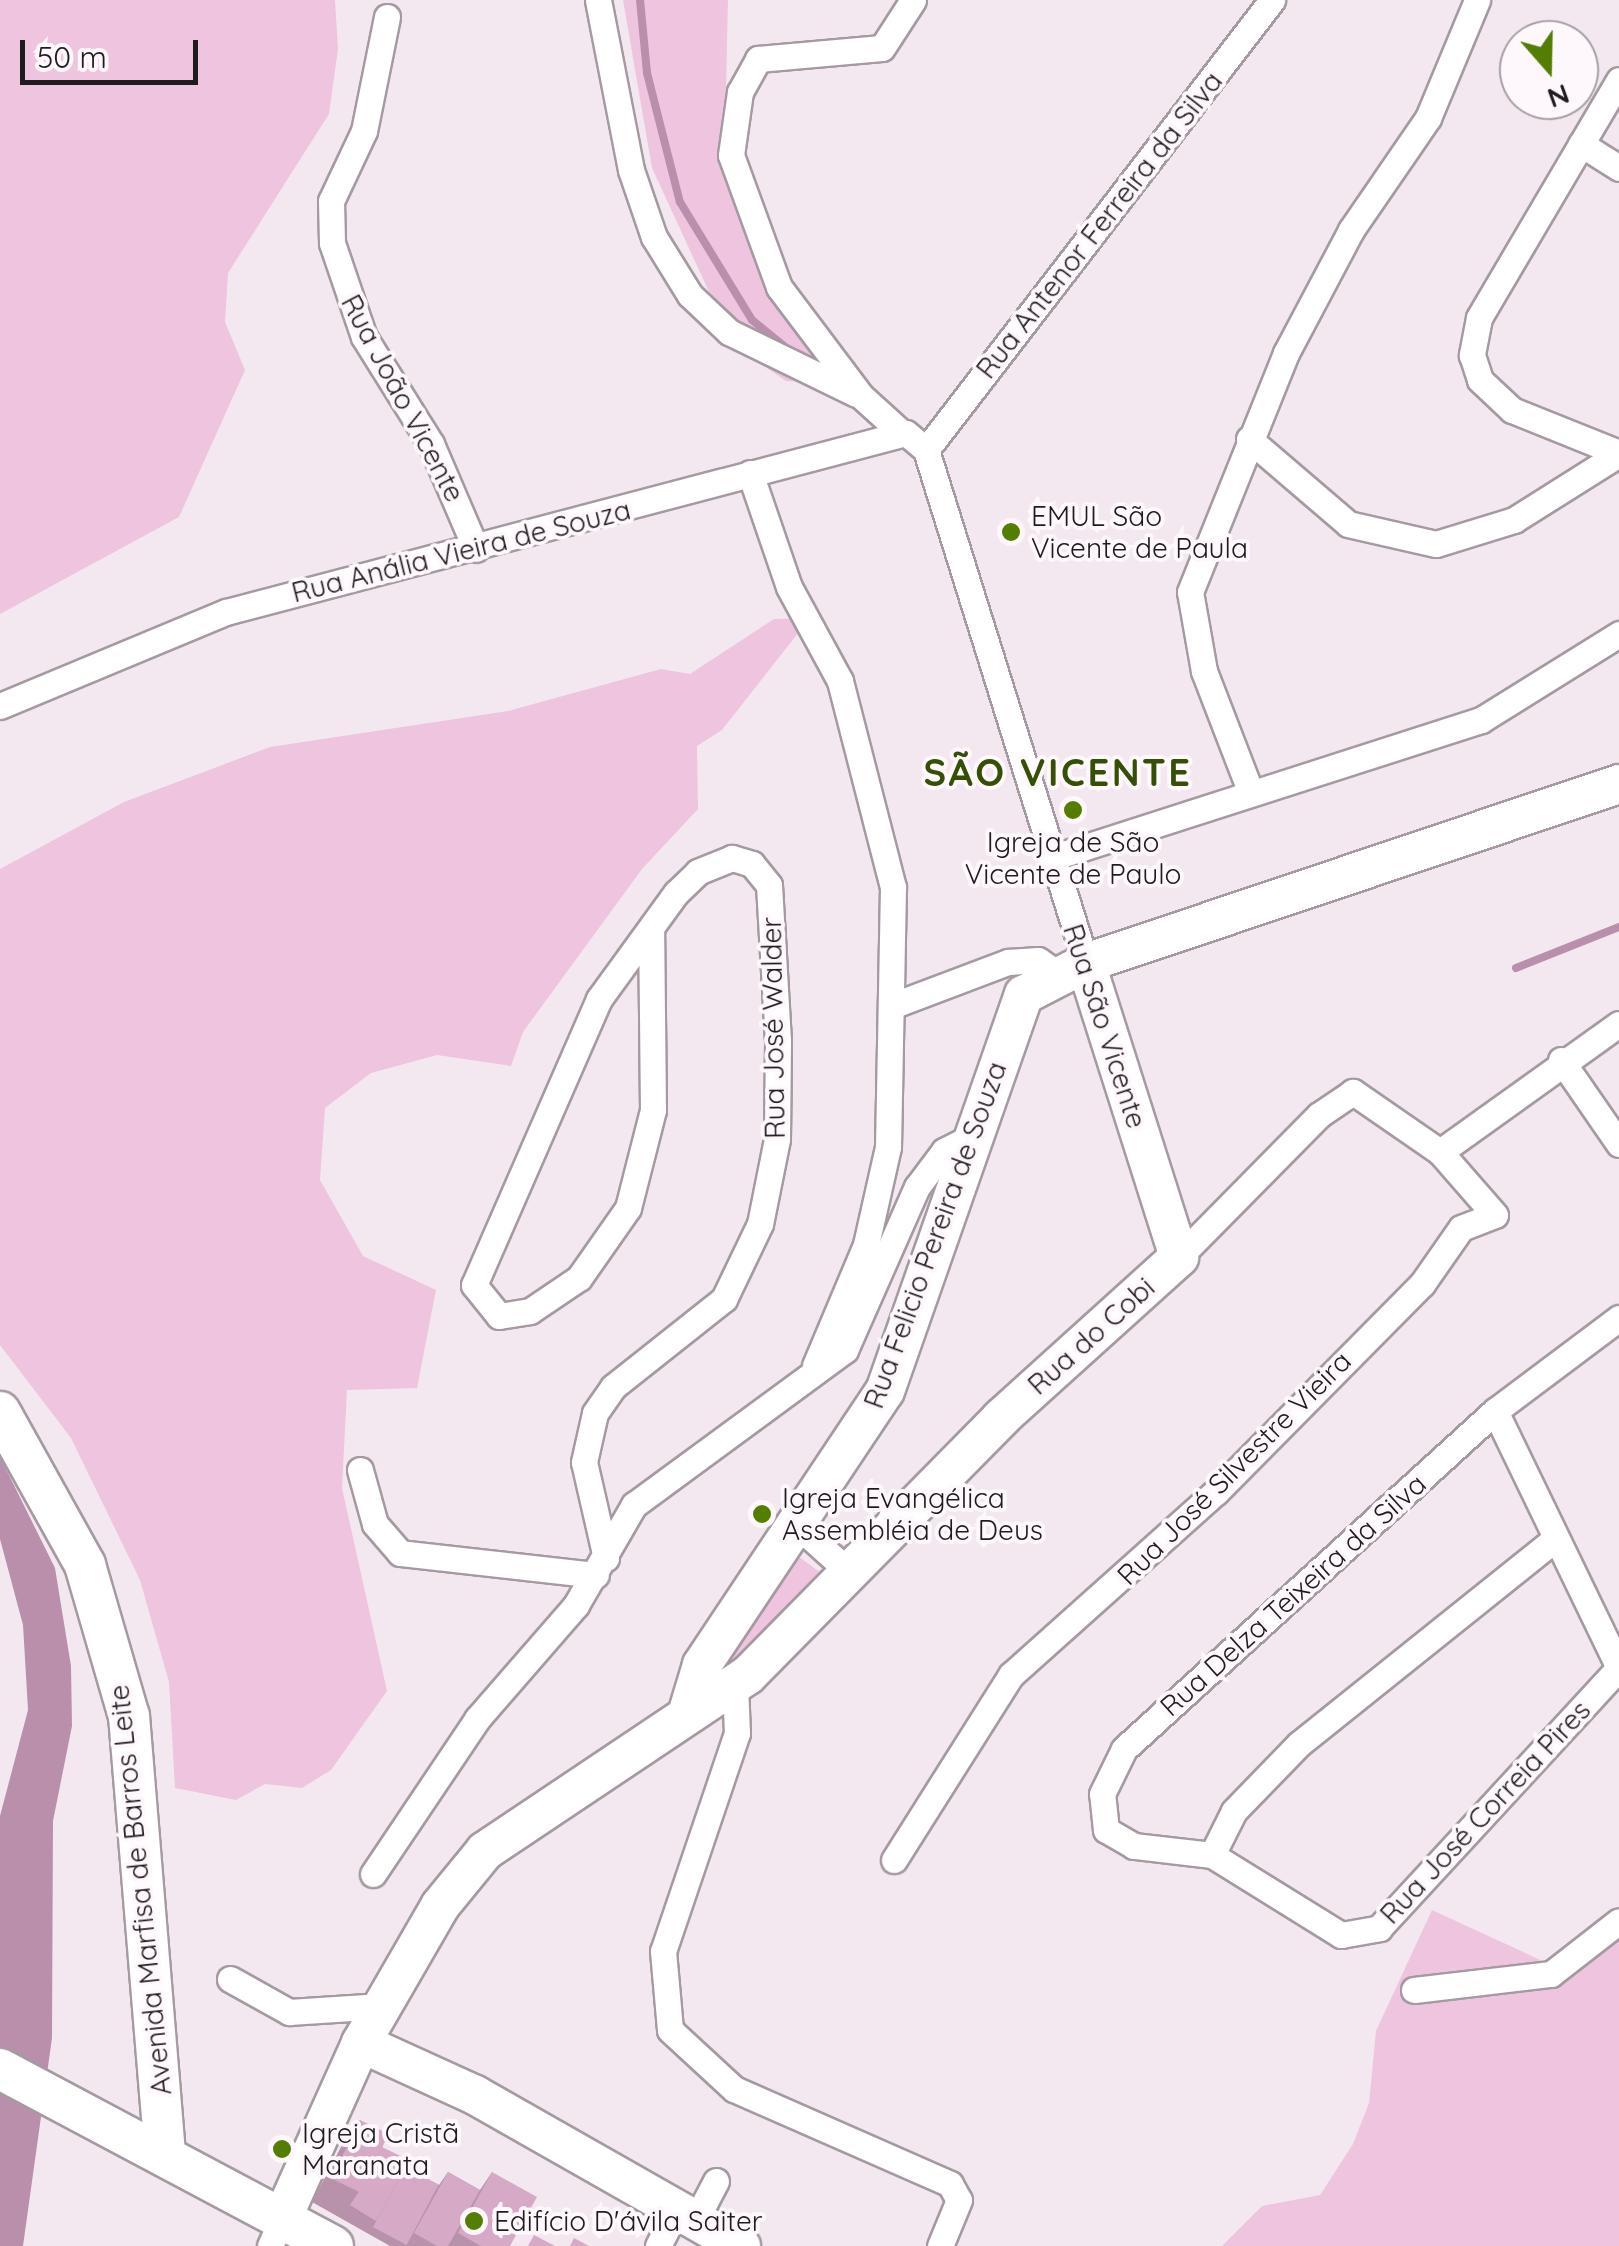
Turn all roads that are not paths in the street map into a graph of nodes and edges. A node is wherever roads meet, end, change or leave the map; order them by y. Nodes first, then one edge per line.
1 (598, 0) edge
2 (913, 0) edge
3 (1272, 0) edge
4 (1477, 0) edge
5 (387, 17) dead end
6 (1619, 80) edge
7 (1581, 144) junction
8 (1619, 168) edge
9 (861, 396) junction
10 (903, 434) junction
11 (1249, 439) junction
12 (926, 450) junction
13 (1619, 454) edge
14 (750, 473) junction
15 (476, 549) junction
16 (1619, 634) edge
17 (0, 706) edge
18 (1619, 784) edge
19 (1251, 792) junction
20 (1051, 858) junction
21 (650, 929) junction
22 (1072, 968) junction
23 (894, 1004) junction
24 (1619, 1024) edge
25 (1561, 1060) junction
26 (968, 1138) junction
27 (1619, 1144) edge
28 (1440, 1152) junction
29 (1496, 1215) joint
30 (1179, 1257) junction
31 (1619, 1318) edge
32 (812, 1370) junction
33 (1495, 1411) junction
34 (0, 1412) edge
35 (360, 1470) dead end
36 (797, 1525) junction
37 (1555, 1539) junction
38 (601, 1567) junction
39 (849, 1572) junction
40 (1619, 1668) edge
41 (736, 1684) junction
42 (689, 1708) junction
43 (1212, 1855) junction
44 (894, 1860) dead end
45 (373, 1874) dead end
46 (1619, 1921) edge
47 (230, 1979) dead end
48 (1414, 1990) dead end
49 (382, 2006) junction
50 (362, 2043) junction
51 (0, 2069) edge
52 (165, 2156) junction
53 (716, 2181) dead end
54 (686, 2216) junction
55 (276, 2233) edge
56 (333, 2246) edge
57 (658, 2246) edge
58 (741, 2246) edge
59 (940, 2246) edge

1 - 9 street
2 - 9 street
3 - 12 street, Rua Antenor Ferreira da Silva
4 - 11 street
5 - 15 street, Rua João Vicente
6 - 7 street
7 - 8 street
7 - 13 street
9 - 10 street
10 - 12 street
10 - 14 street, Rua Anália Vieira de Souza
11 - 13 street
11 - 19 street
12 - 20 street, Rua São Vicente
14 - 15 street, Rua Anália Vieira de Souza
14 - 23 street
15 - 17 street, Rua Anália Vieira de Souza
16 - 19 street
18 - 22 main road, Rua Felicio Pereira de Souza
19 - 20 street
20 - 22 street, Rua São Vicente
21 - 21 street, Rua José Walder
21 - 38 street, Rua José Walder
22 - 23 street
22 - 26 main road, Rua Felicio Pereira de Souza
22 - 30 main road, Rua São Vicente
23 - 32 street
24 - 25 street
25 - 27 street
25 - 28 street
26 - 32 street
26 - 36 main road, Rua Felicio Pereira de Souza
28 - 29 street, Rua do Cobi
28 - 30 street, Rua do Cobi
29 - 44 street, Rua José Silvestre Vieira
30 - 39 main road, Rua do Cobi
31 - 33 street, Rua Delza Teixeira da Silva
32 - 38 street
33 - 37 street
33 - 43 street, Rua Delza Teixeira da Silva
34 - 52 main road, Avenida Marfisa de Barros Leite
35 - 38 street
36 - 39 street
36 - 42 main road, Rua Felicio Pereira de Souza
37 - 40 street
37 - 43 street
38 - 45 street
39 - 41 main road, Rua do Cobi
40 - 43 street, Rua José Correia Pires
41 - 42 main road, Rua do Cobi
41 - 59 street
42 - 49 main road
46 - 48 street
47 - 49 street
49 - 50 main road
50 - 54 main road
50 - 55 main road
51 - 52 main road
52 - 55 main road
53 - 54 street
54 - 57 street
54 - 58 main road
55 - 56 main road

